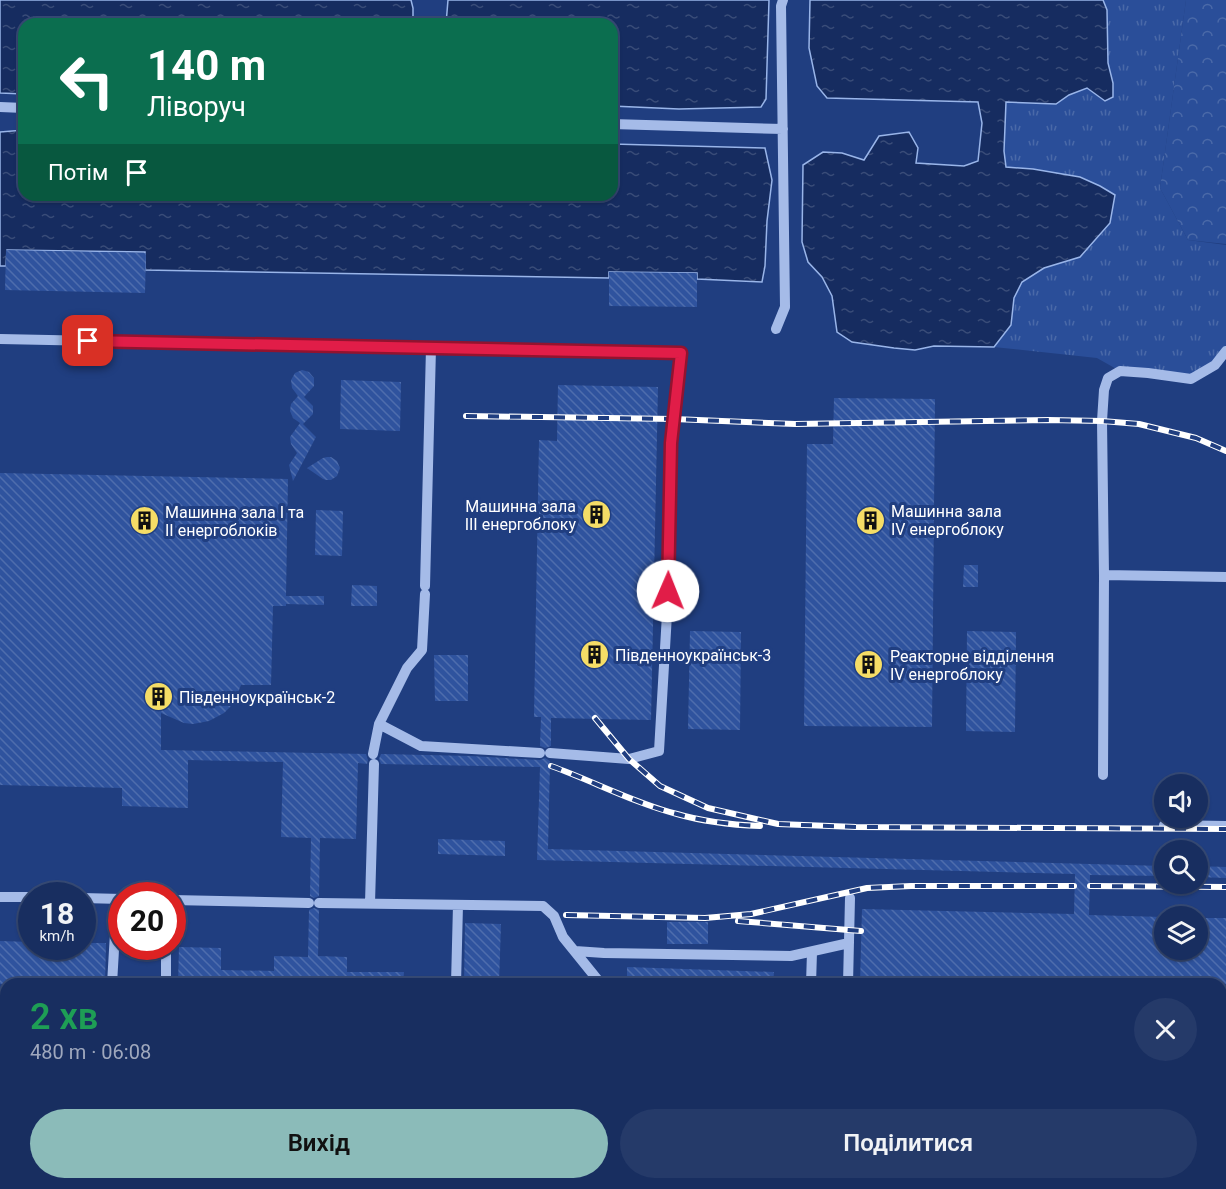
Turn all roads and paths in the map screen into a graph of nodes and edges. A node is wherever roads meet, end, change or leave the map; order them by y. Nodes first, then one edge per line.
1 (783, 0) edge
2 (0, 107) edge
3 (18, 108) edge
4 (618, 124) edge
5 (783, 129) junction
6 (776, 329) dead end
7 (0, 339) edge
8 (431, 348) junction
9 (1226, 351) edge
10 (1104, 575) junction
11 (1226, 577) edge
12 (379, 724) junction
13 (1103, 775) dead end
14 (1208, 826) edge
15 (1226, 826) edge
16 (0, 897) edge
17 (18, 897) edge
18 (850, 898) dead end
19 (186, 900) edge
20 (370, 903) junction
21 (458, 905) junction
22 (849, 943) junction
23 (575, 951) junction
24 (812, 952) junction
25 (114, 960) edge
26 (166, 960) edge
27 (112, 978) edge
28 (166, 978) edge
29 (456, 978) edge
30 (596, 978) edge
31 (811, 978) edge
32 (848, 978) edge

1 - 5 street
2 - 3 street
4 - 5 street
5 - 6 street
7 - 8 street
8 - 12 street
8 - 12 street
9 - 10 street
10 - 11 street
10 - 13 street
12 - 20 street
14 - 15 street
16 - 17 street
18 - 22 street
19 - 20 street
20 - 21 street
21 - 23 street
21 - 29 street
22 - 24 street
22 - 32 street
23 - 24 street
23 - 30 street
24 - 31 street
25 - 27 street
26 - 28 street

